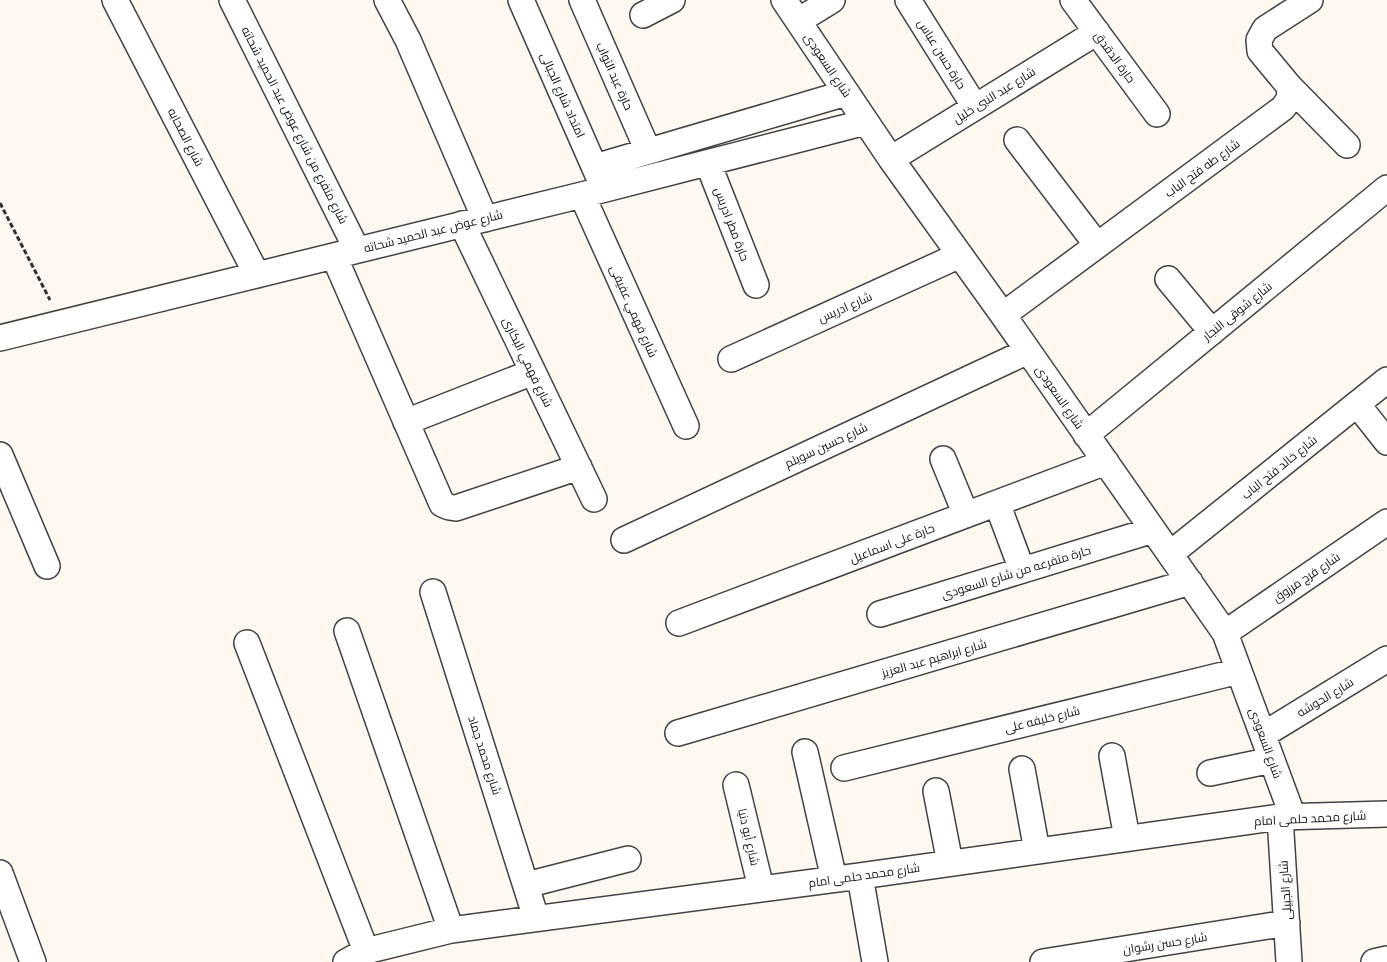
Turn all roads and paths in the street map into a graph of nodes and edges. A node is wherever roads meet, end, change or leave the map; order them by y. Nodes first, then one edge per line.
1 (114, 0) edge
2 (232, 0) edge
3 (387, 0) edge
4 (521, 0) edge
5 (582, 0) edge
6 (672, 0) edge
7 (784, 0) edge
8 (832, 0) edge
9 (908, 0) edge
10 (1073, 0) edge
11 (1310, 0) edge
12 (642, 15) dead end
13 (798, 21) junction
14 (1097, 32) junction
15 (1289, 86) junction
16 (846, 93) junction
17 (975, 107) junction
18 (1157, 114) dead end
19 (866, 122) junction
20 (715, 132) junction
21 (1017, 140) dead end
22 (1347, 145) dead end
23 (648, 151) junction
24 (891, 158) junction
25 (716, 160) junction
26 (594, 167) junction
27 (1387, 188) edge
28 (593, 192) junction
29 (0, 203) edge
30 (474, 221) junction
31 (1096, 245) junction
32 (345, 253) junction
33 (960, 255) junction
34 (257, 274) junction
35 (1168, 279) dead end
36 (756, 284) dead end
37 (1003, 315) junction
38 (62, 323) junction
39 (1212, 332) junction
40 (0, 338) edge
41 (1028, 351) junction
42 (731, 359) dead end
43 (533, 372) junction
44 (1387, 380) edge
45 (1357, 404) junction
46 (406, 422) junction
47 (686, 426) dead end
48 (1086, 435) junction
49 (1387, 442) edge
50 (0, 455) edge
51 (942, 459) dead end
52 (1106, 462) junction
53 (579, 467) junction
54 (594, 499) dead end
55 (997, 503) junction
56 (966, 515) junction
57 (1387, 522) edge
58 (1153, 530) junction
59 (624, 540) dead end
60 (1170, 554) junction
61 (47, 566) dead end
62 (1022, 570) junction
63 (1190, 582) junction
64 (434, 592) dead end
65 (880, 614) dead end
66 (679, 624) dead end
67 (347, 631) dead end
68 (1225, 632) junction
69 (247, 643) dead end
70 (1387, 660) edge
71 (1239, 671) junction
72 (678, 733) dead end
73 (1263, 735) junction
74 (805, 752) dead end
75 (1112, 756) dead end
76 (1272, 760) junction
77 (844, 768) dead end
78 (1022, 769) dead end
79 (1210, 773) dead end
80 (736, 785) dead end
81 (936, 791) dead end
82 (1387, 814) edge
83 (1287, 817) junction
84 (1127, 838) junction
85 (1037, 851) junction
86 (628, 859) dead end
87 (950, 863) junction
88 (0, 873) edge
89 (860, 876) junction
90 (834, 878) junction
91 (526, 885) junction
92 (761, 888) junction
93 (536, 918) junction
94 (1288, 924) junction
95 (451, 930) junction
96 (356, 956) edge
97 (1387, 959) edge
98 (33, 962) edge
99 (875, 962) edge
100 (1043, 962) edge
101 (1289, 962) edge
102 (1374, 962) edge

1 - 34 street, شارع الصحابه
2 - 32 street, شارع متفرع من شارع عوض عبد الحميد شحاته
3 - 30 street, شارع فهمي البكارى
4 - 26 street, امتداد شارع الجبالى
5 - 23 street, حارة عبد التواب
6 - 12 street
7 - 13 street, شارع السعودى
8 - 13 street
9 - 17 street, حارة حسن عباس
10 - 14 street, حارة الدقدق
11 - 15 street
13 - 16 street, شارع السعودى
14 - 17 street, شارع عبد النبى خليل
14 - 18 street, حارة الدقدق
15 - 22 street
15 - 31 street, شارع طه فتح الباب
16 - 19 street, شارع السعودى
16 - 20 street
17 - 24 street, شارع عبد النبى خليل
19 - 24 street, شارع السعودى
19 - 25 street, شارع عوض عبد الحميد شحاته
20 - 23 street
20 - 25 street, حارة مطر ادريس
21 - 31 street
23 - 26 street
24 - 33 street, شارع السعودى
25 - 28 street, شارع عوض عبد الحميد شحاته
25 - 36 street, حارة مطر ادريس
26 - 28 street, امتداد شارع الجبالى
27 - 39 street, شارع شوقى النجار
28 - 30 street, شارع عوض عبد الحميد شحاته
28 - 47 street, شارع فهمي عفيفى
29 - 38 path
30 - 32 street, شارع عوض عبد الحميد شحاته
30 - 43 street, شارع فهمي البكارى
31 - 37 street, شارع طه فتح الباب
32 - 34 street, شارع عوض عبد الحميد شحاته
32 - 46 street, شارع متفرع من شارع عوض عبد الحميد شحاته
33 - 37 street, شارع السعودى
33 - 42 street, شارع ادريس
34 - 38 street, شارع عوض عبد الحميد شحاته
35 - 39 street
37 - 41 street, شارع السعودى
38 - 40 street, شارع عوض عبد الحميد شحاته
39 - 48 street, شارع شوقى النجار
41 - 48 street, شارع السعودى
41 - 59 street, شارع حسين سويلم
43 - 46 street
43 - 53 street, شارع فهمي البكارى
44 - 45 street, شارع خالد فتح الباب
45 - 49 street
45 - 60 street, شارع خالد فتح الباب
46 - 53 street, شارع متفرع من شارع عوض عبد الحميد شحاته
48 - 52 street, شارع السعودى
50 - 61 street
51 - 56 street
52 - 55 street, حارة على اسماعيل
52 - 58 street, شارع السعودى
53 - 54 street, شارع فهمي البكارى
55 - 56 street, حارة على اسماعيل
55 - 62 street
56 - 66 street, حارة على اسماعيل
57 - 68 street, شارع فرج مرزوق
58 - 60 street, شارع السعودى
58 - 62 street, حارة متفرعه من شارع السعودى
60 - 63 street, شارع السعودى
62 - 65 street, حارة متفرعه من شارع السعودى
63 - 68 street, شارع السعودى
63 - 72 street, شارع ابراهيم عبد العزيز
64 - 91 street, شارع محمد جماد
67 - 95 street
68 - 71 street, شارع السعودى
69 - 96 street
70 - 73 street, شارع الحوشه
71 - 73 street, شارع السعودى
71 - 77 street, شارع خليفه على
73 - 76 street, شارع السعودى
74 - 90 street
75 - 84 street
76 - 79 street
76 - 83 street, شارع السعودى
78 - 85 street
80 - 92 street, شارع أبو دنيا
81 - 87 street
82 - 83 street, شارع محمد حلمى امام
83 - 84 street, شارع محمد حلمى امام
83 - 94 street, شارع الجبيلى
84 - 85 street, شارع محمد حلمى امام
85 - 87 street, شارع محمد حلمى امام
86 - 91 street
87 - 89 street, شارع محمد حلمى امام
88 - 98 street
89 - 90 street, شارع محمد حلمى امام
89 - 99 street
90 - 92 street, شارع محمد حلمى امام
91 - 93 street, شارع محمد جماد
92 - 93 street, شارع محمد حلمى امام
93 - 95 street, شارع محمد حلمى امام
94 - 100 street, شارع حسن رشوان
94 - 101 street, شارع الجبيلى
95 - 96 street, شارع محمد حلمى امام
97 - 102 street

